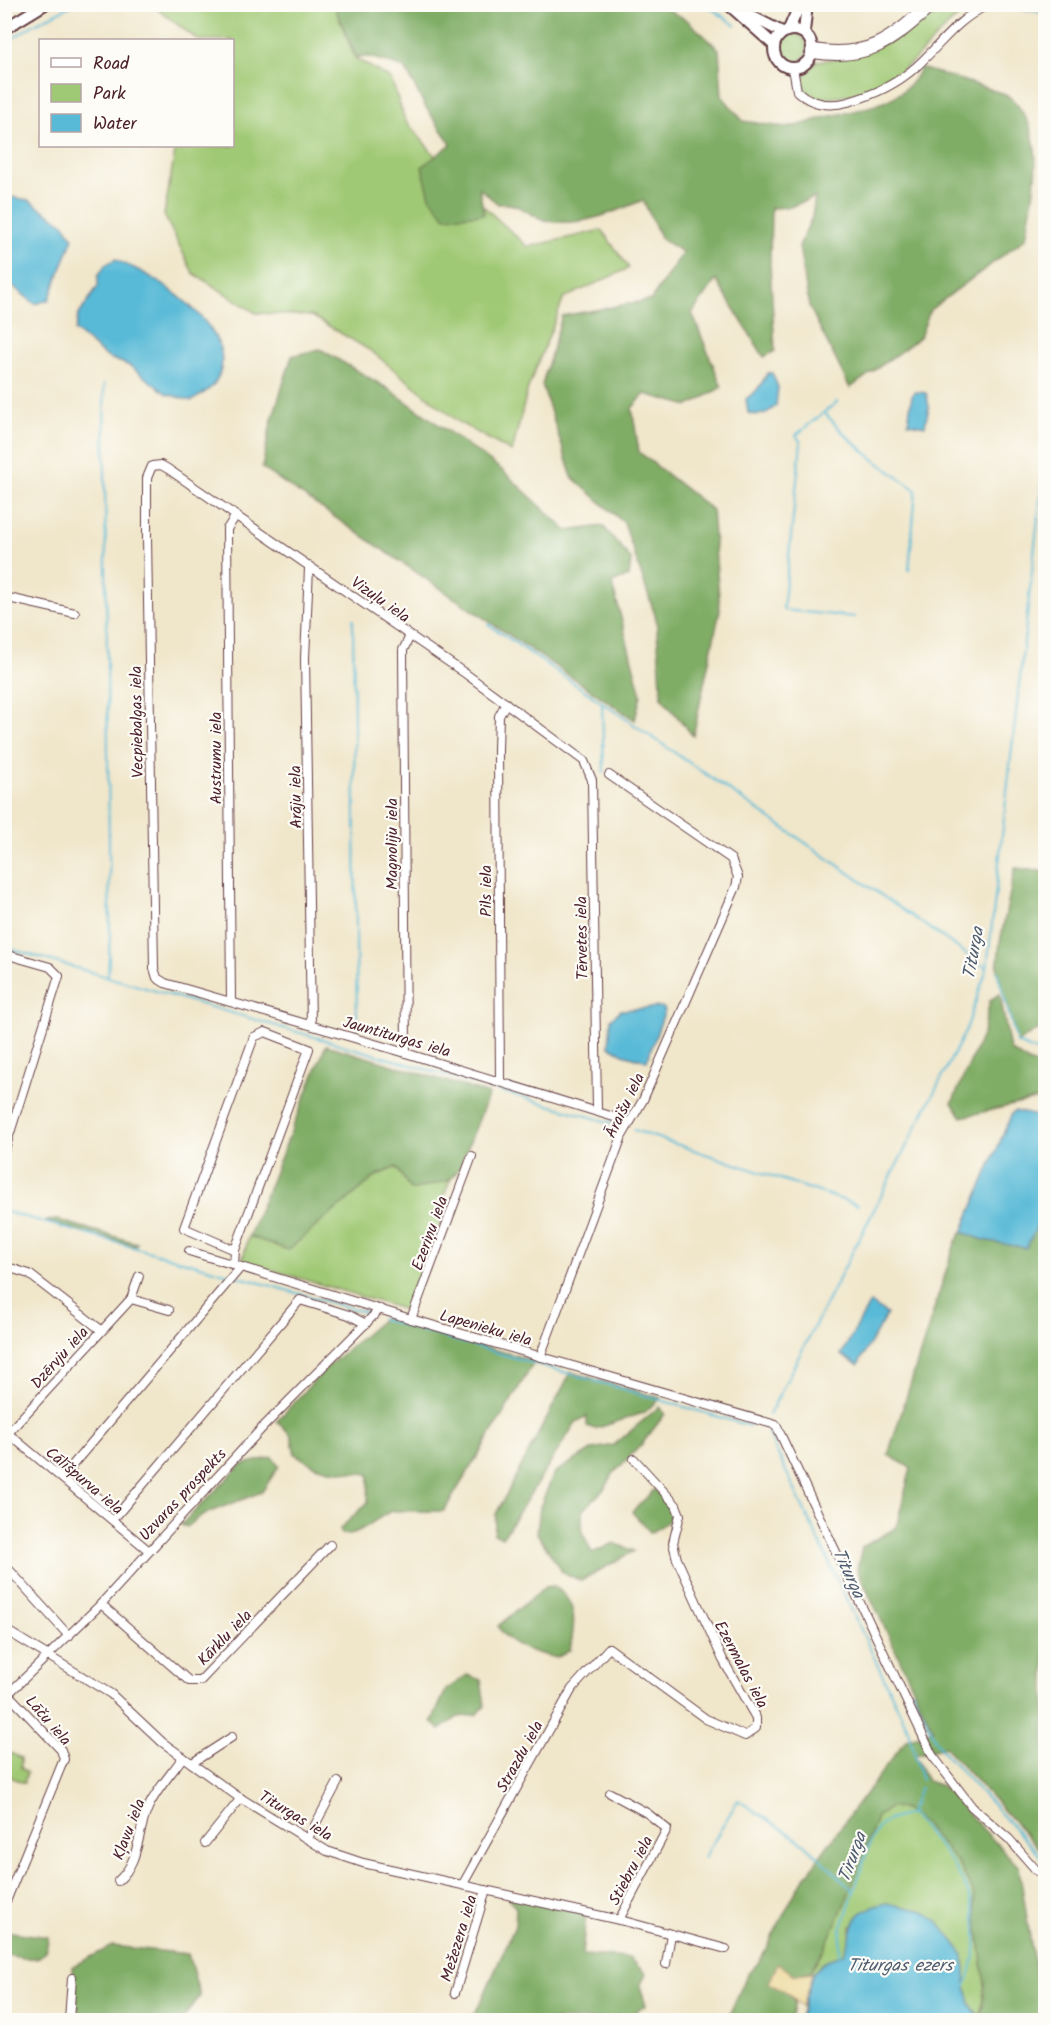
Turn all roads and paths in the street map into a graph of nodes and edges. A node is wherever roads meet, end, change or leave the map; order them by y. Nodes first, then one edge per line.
1 (45, 4) edge
2 (729, 4) edge
3 (800, 4) edge
4 (807, 4) edge
5 (932, 4) edge
6 (990, 4) edge
7 (4, 29) edge
8 (786, 31) junction
9 (804, 32) junction
10 (774, 45) junction
11 (813, 51) junction
12 (793, 68) junction
13 (152, 466) joint
14 (235, 517) junction
15 (309, 568) junction
16 (4, 597) edge
17 (75, 614) dead end
18 (410, 636) junction
19 (506, 703) junction
20 (588, 766) joint
21 (609, 775) dead end
22 (8, 955) dead end
23 (157, 978) joint
24 (231, 1002) junction
25 (311, 1025) junction
26 (406, 1053) junction
27 (500, 1081) junction
28 (597, 1110) junction
29 (630, 1122) junction
30 (4, 1152) edge
31 (472, 1156) dead end
32 (236, 1250) junction
33 (189, 1251) dead end
34 (4, 1266) edge
35 (238, 1266) junction
36 (139, 1276) dead end
37 (130, 1299) junction
38 (170, 1310) dead end
39 (380, 1310) junction
40 (411, 1319) junction
41 (366, 1324) junction
42 (101, 1330) junction
43 (540, 1356) junction
44 (6, 1431) edge
45 (634, 1459) dead end
46 (108, 1506) dead end
47 (117, 1515) dead end
48 (330, 1545) dead end
49 (148, 1550) junction
50 (4, 1564) edge
51 (101, 1604) junction
52 (4, 1629) edge
53 (69, 1636) junction
54 (609, 1648) joint
55 (48, 1656) junction
56 (6, 1696) edge
57 (232, 1737) dead end
58 (183, 1757) junction
59 (192, 1763) junction
60 (338, 1782) dead end
61 (610, 1792) dead end
62 (241, 1798) junction
63 (308, 1838) junction
64 (205, 1843) dead end
65 (1046, 1876) edge
66 (118, 1881) dead end
67 (464, 1884) junction
68 (486, 1890) junction
69 (7, 1899) dead end
70 (619, 1920) junction
71 (671, 1934) junction
72 (726, 1949) dead end
73 (666, 1964) dead end
74 (72, 1978) dead end
75 (455, 1993) dead end
76 (69, 2020) edge

1 - 7 main road
2 - 8 main road
2 - 10 main road
3 - 8 main road
4 - 9 main road
5 - 11 highway
6 - 12 street
8 - 9 main road
8 - 10 main road
9 - 11 main road
10 - 12 main road
11 - 12 main road
13 - 14 street, Vizuļu iela
13 - 23 street, Vecpiebalgas iela
14 - 15 street, Vizuļu iela
14 - 24 street, Austrumu iela
15 - 18 street, Vizuļu iela
15 - 25 street, Arāju iela
16 - 17 street
18 - 19 street, Vizuļu iela
18 - 26 street, Magnoliju iela
19 - 20 street, Vizuļu iela
19 - 27 street, Pils iela
20 - 28 street, Tērvetes iela
21 - 29 street, Āraišu iela
22 - 30 street
23 - 24 street, Jauntiturgas iela
24 - 25 street, Jauntiturgas iela
25 - 26 street, Jauntiturgas iela
26 - 27 street, Jauntiturgas iela
27 - 28 street, Jauntiturgas iela
28 - 29 street, Jauntiturgas iela
29 - 43 street, Āraišu iela
31 - 40 street, Ezeriņu iela
32 - 32 street
32 - 35 street
33 - 35 street, Lapenieku iela
34 - 42 street
35 - 39 street, Lapenieku iela
35 - 46 street
36 - 37 street, Dzērvju iela
37 - 38 street
37 - 42 street, Dzērvju iela
39 - 40 street, Lapenieku iela
39 - 41 street, Uzvaras prospekts
40 - 43 street, Lapenieku iela
41 - 47 street
41 - 49 street, Uzvaras prospekts
42 - 44 street, Dzērvju iela
43 - 65 street, Lapenieku iela
44 - 49 street, Cālīšpurva iela
45 - 54 street, Ezermalas iela
48 - 51 street, Kārklu iela
49 - 51 street, Uzvaras prospekts
50 - 53 street
51 - 53 street, Uzvaras prospekts
52 - 55 street, Titurgas iela
53 - 55 street, Uzvaras prospekts
54 - 67 street, Strazdu iela
55 - 56 street, Uzvaras prospekts
55 - 58 street, Titurgas iela
56 - 69 street, Lāču iela
57 - 59 street
58 - 59 street, Titurgas iela
58 - 66 street, Kļavu iela
59 - 62 street, Titurgas iela
60 - 63 street
61 - 70 street, Stiebru iela
62 - 63 street, Titurgas iela
62 - 64 street
63 - 67 street, Titurgas iela
67 - 68 street, Titurgas iela
68 - 70 street, Titurgas iela
68 - 75 street, Mežezera iela
70 - 71 street, Titurgas iela
71 - 72 street, Titurgas iela
71 - 73 street
74 - 76 street

